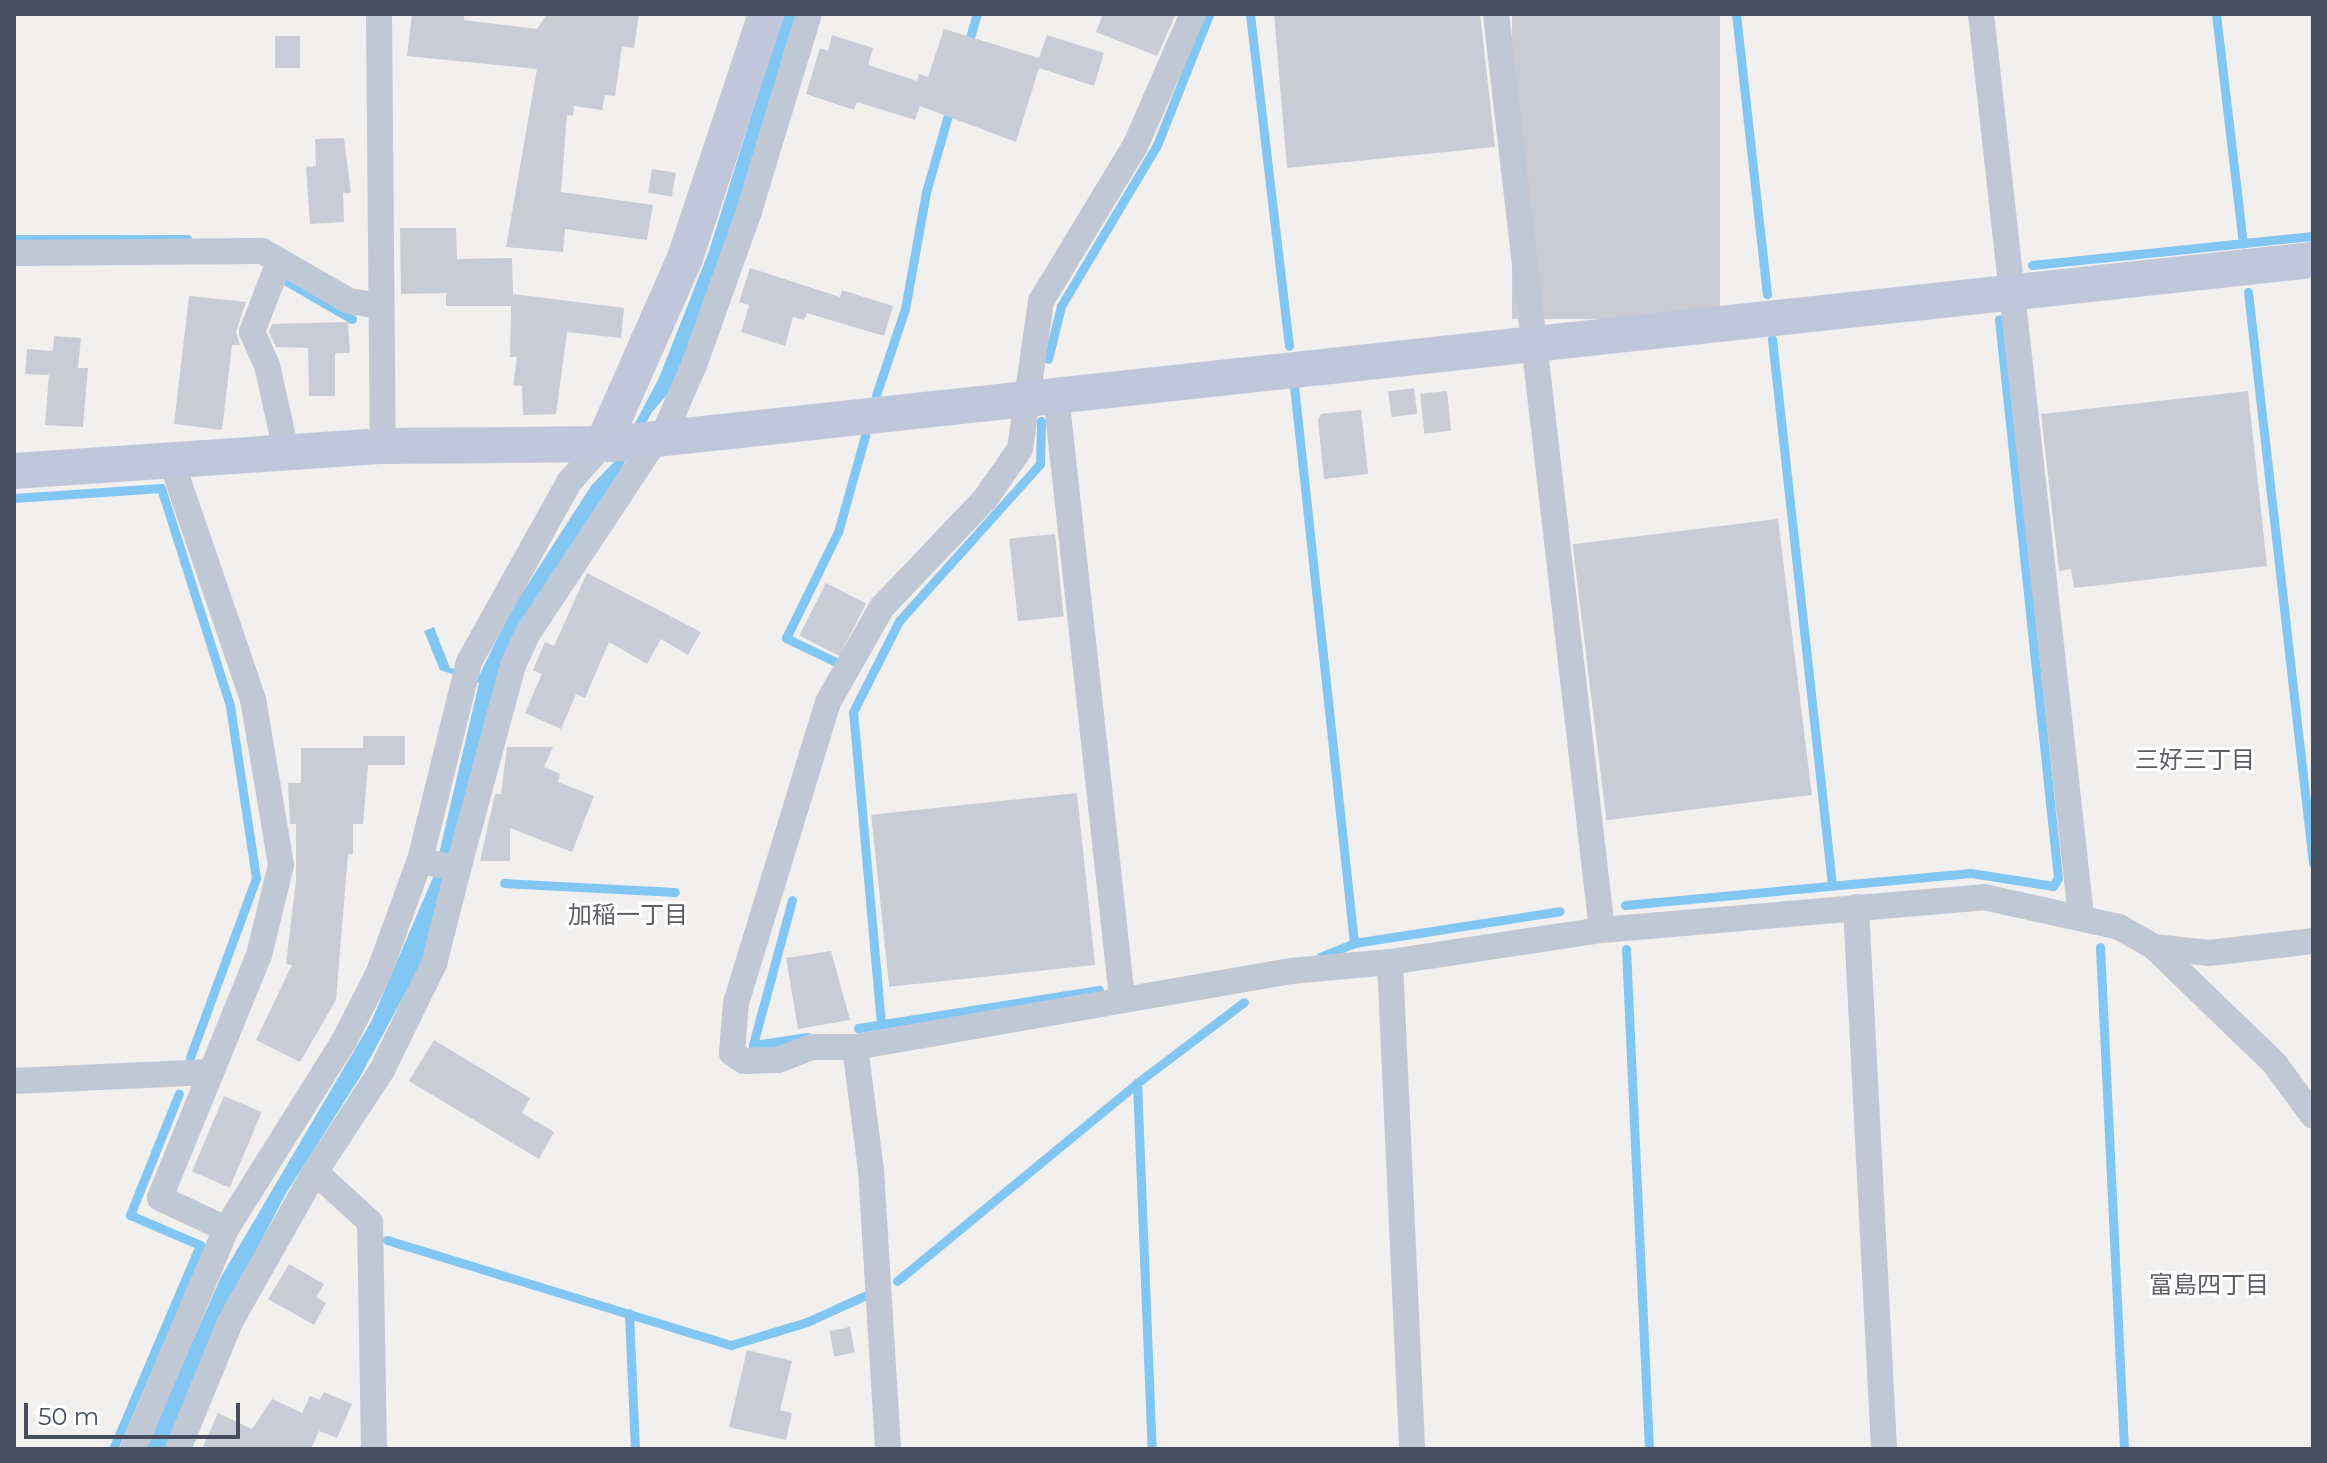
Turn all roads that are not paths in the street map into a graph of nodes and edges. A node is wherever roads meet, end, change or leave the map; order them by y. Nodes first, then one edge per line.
1 (379, 14) edge
2 (766, 14) edge
3 (809, 14) edge
4 (1193, 14) edge
5 (1496, 14) edge
6 (1981, 14) edge
7 (14, 253) edge
8 (2313, 260) edge
9 (279, 262) junction
10 (2012, 292) junction
11 (379, 306) junction
12 (1531, 342) junction
13 (1042, 396) junction
14 (657, 438) junction
15 (606, 444) junction
16 (383, 446) junction
17 (286, 451) junction
18 (170, 457) junction
19 (14, 471) edge
20 (440, 864) junction
21 (1856, 907) junction
22 (2081, 916) junction
23 (1602, 930) junction
24 (2313, 941) edge
25 (2154, 947) junction
26 (1390, 962) junction
27 (1122, 998) junction
28 (855, 1047) junction
29 (211, 1072) junction
30 (14, 1081) edge
31 (2313, 1116) edge
32 (315, 1172) junction
33 (226, 1229) junction
34 (372, 1448) edge
35 (133, 1449) edge
36 (178, 1449) edge
37 (888, 1449) edge
38 (1412, 1449) edge
39 (1884, 1449) edge

1 - 11 street
2 - 15 street
3 - 14 street
4 - 13 street
5 - 12 street
6 - 10 street
7 - 9 street
8 - 10 street
9 - 11 street
9 - 17 street
10 - 12 street
10 - 22 street
11 - 16 street
12 - 13 street
12 - 23 street
13 - 14 street
13 - 27 street
13 - 28 street
14 - 15 street
14 - 20 street
15 - 16 street
15 - 20 street
16 - 17 street
17 - 18 street
18 - 19 street
18 - 29 street
20 - 32 street
20 - 33 street
21 - 22 street
21 - 23 street
21 - 39 street
22 - 25 street
23 - 26 street
24 - 25 street
25 - 31 street
26 - 27 street
26 - 38 street
27 - 28 street
28 - 37 street
29 - 30 street
29 - 33 street
32 - 34 street
32 - 36 street
33 - 35 street

